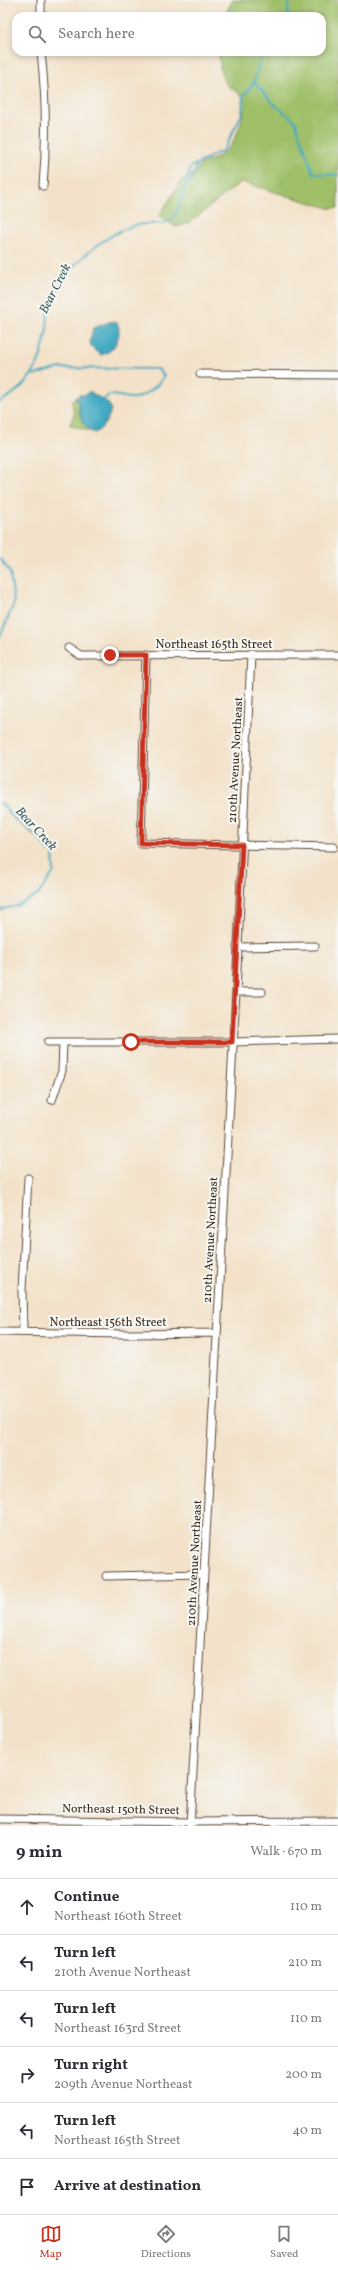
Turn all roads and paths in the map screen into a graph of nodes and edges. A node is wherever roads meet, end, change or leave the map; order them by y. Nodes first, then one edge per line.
1 (41, 0) edge
2 (41, 12) edge
3 (41, 56) edge
4 (43, 186) dead end
5 (200, 374) dead end
6 (338, 375) edge
7 (69, 648) dead end
8 (251, 654) junction
9 (146, 655) junction
10 (338, 655) edge
11 (242, 845) junction
12 (334, 847) dead end
13 (315, 946) dead end
14 (237, 947) junction
15 (236, 992) junction
16 (262, 992) dead end
17 (338, 1039) edge
18 (48, 1042) dead end
19 (63, 1042) junction
20 (232, 1042) junction
21 (52, 1100) dead end
22 (28, 1178) dead end
23 (0, 1332) edge
24 (23, 1332) junction
25 (216, 1333) junction
26 (204, 1574) junction
27 (106, 1576) dead end
28 (0, 1819) edge
29 (338, 1820) edge
30 (190, 1824) edge

1 - 2 street
3 - 4 street
5 - 6 street
7 - 9 street, Northeast 165th Street
8 - 9 street, Northeast 165th Street
8 - 10 street, Northeast 165th Street
8 - 11 street, 210th Avenue Northeast
9 - 11 street
11 - 12 street
11 - 14 street, 210th Avenue Northeast
13 - 14 street
14 - 15 street, 210th Avenue Northeast
15 - 16 street
15 - 20 street, 210th Avenue Northeast
17 - 20 street
18 - 19 street
19 - 20 street
19 - 21 street
20 - 25 street, 210th Avenue Northeast
22 - 24 street
23 - 24 street, Northeast 156th Street
24 - 25 street, Northeast 156th Street
25 - 26 street, 210th Avenue Northeast
26 - 27 street
26 - 30 street, 210th Avenue Northeast
28 - 30 street, Northeast 150th Street
29 - 30 street, Northeast 150th Street

